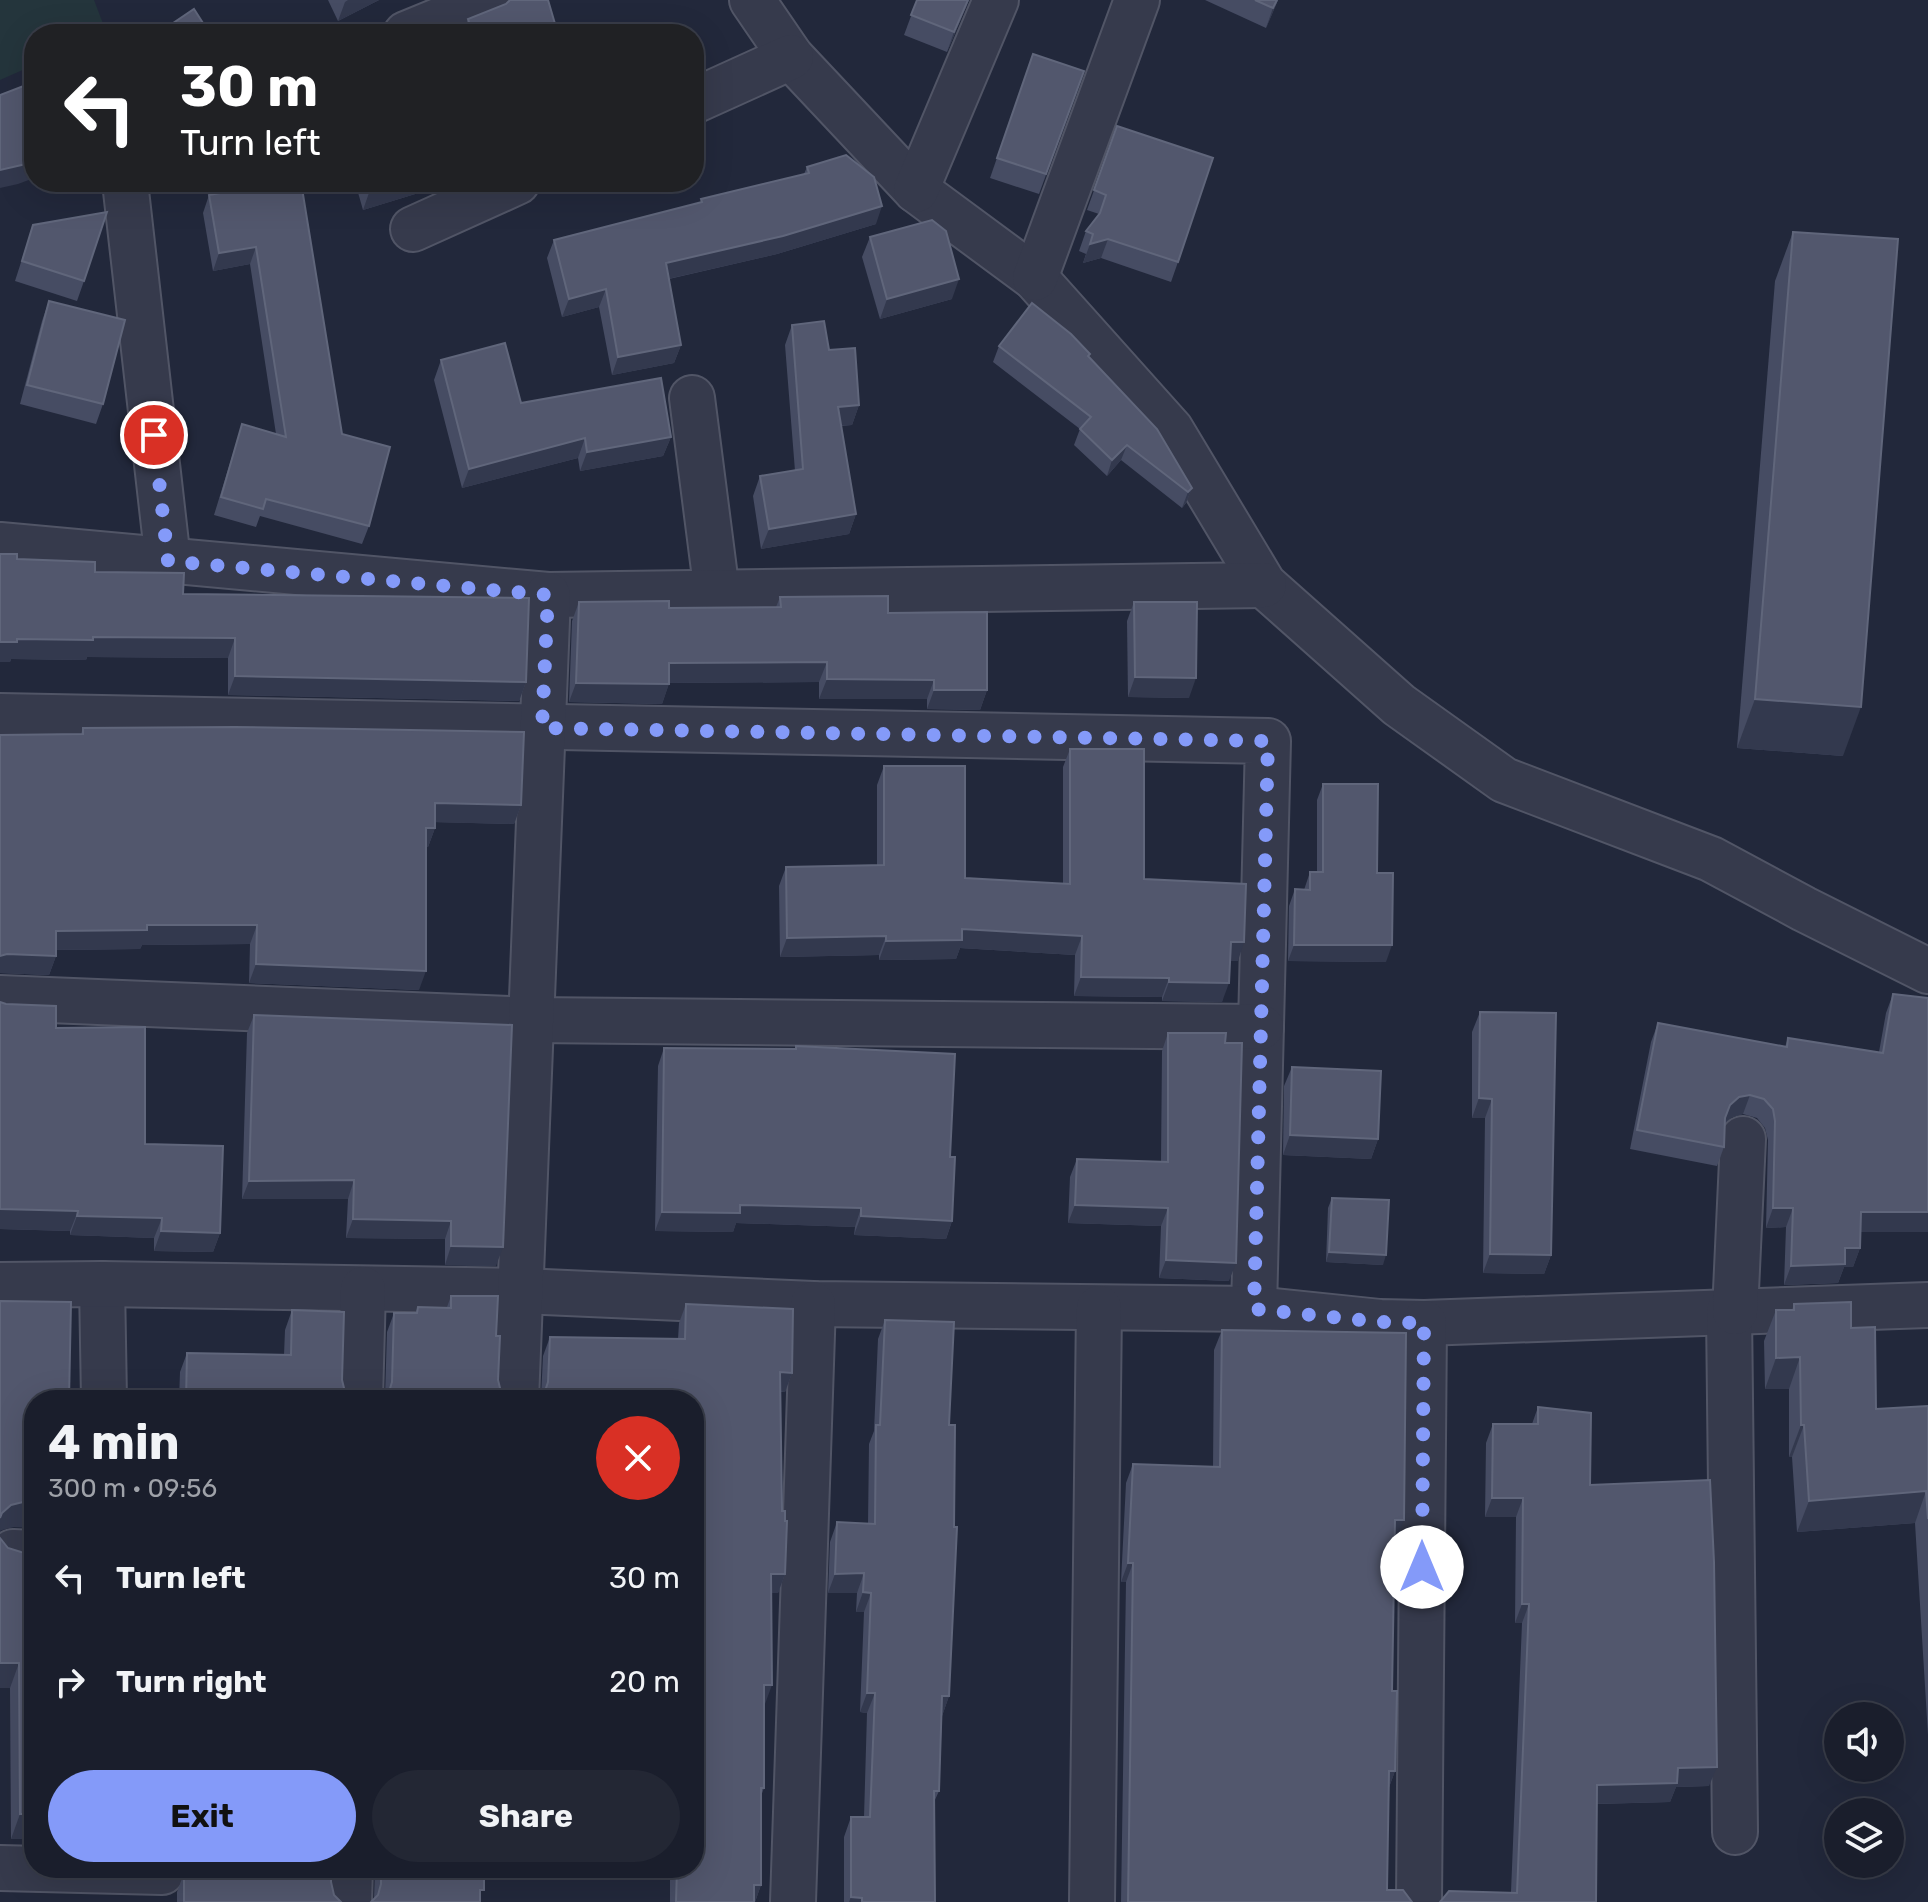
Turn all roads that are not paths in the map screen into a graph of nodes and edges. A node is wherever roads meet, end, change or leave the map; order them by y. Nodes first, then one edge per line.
1 (489, 0) edge
2 (752, 0) edge
3 (996, 0) edge
4 (1137, 0) edge
5 (430, 24) edge
6 (791, 57) junction
7 (704, 96) edge
8 (916, 190) junction
9 (126, 192) edge
10 (495, 192) edge
11 (413, 229) dead end
12 (1035, 278) junction
13 (692, 398) dead end
14 (0, 545) edge
15 (168, 561) junction
16 (1264, 585) junction
17 (717, 593) junction
18 (548, 595) junction
19 (0, 716) edge
20 (542, 728) junction
21 (1928, 971) edge
22 (0, 998) edge
23 (532, 1020) junction
24 (1261, 1027) junction
25 (1743, 1139) dead end
26 (102, 1284) junction
27 (0, 1285) edge
28 (363, 1289) junction
29 (522, 1291) junction
30 (813, 1304) junction
31 (1928, 1305) edge
32 (1099, 1308) junction
33 (1254, 1309) junction
34 (1732, 1312) junction
35 (1424, 1323) junction
36 (104, 1390) edge
37 (360, 1390) edge
38 (517, 1390) edge
39 (1735, 1832) dead end
40 (0, 1868) edge
41 (24, 1868) edge
42 (350, 1878) edge
43 (349, 1902) edge
44 (793, 1902) edge
45 (1092, 1902) edge
46 (1419, 1902) edge

1 - 5 street
2 - 6 street
3 - 8 street
4 - 12 street
6 - 7 street
6 - 8 street
8 - 12 street
9 - 15 street
10 - 11 street
12 - 16 street
13 - 17 street
14 - 15 street
15 - 18 street
16 - 17 street
16 - 21 street
17 - 18 street
18 - 20 street
19 - 20 street
20 - 23 street
20 - 24 street
22 - 23 street
23 - 24 street
23 - 29 street
24 - 33 street
25 - 34 street
26 - 27 street
26 - 28 street
26 - 36 street
28 - 29 street
28 - 37 street
29 - 30 street
29 - 38 street
30 - 32 street
30 - 44 street
31 - 34 street
32 - 33 street
32 - 45 street
33 - 35 street
34 - 35 street
34 - 39 street
35 - 46 street
40 - 41 street
42 - 43 street

